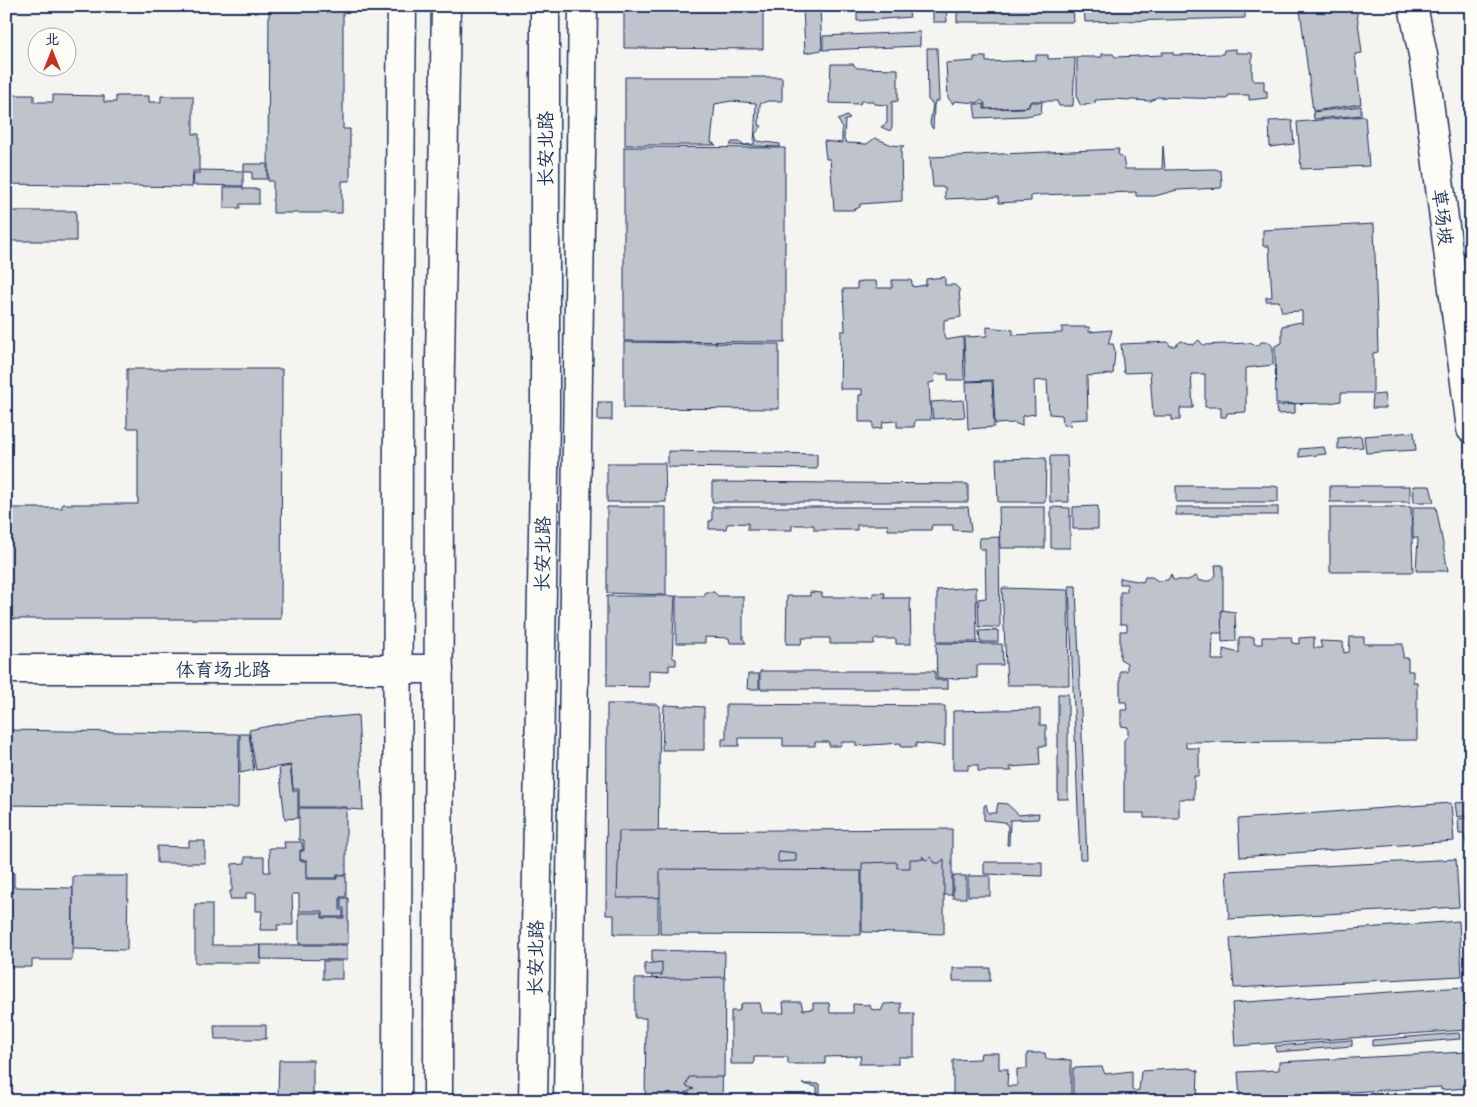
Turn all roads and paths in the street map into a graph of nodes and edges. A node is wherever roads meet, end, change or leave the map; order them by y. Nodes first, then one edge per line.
1 (402, 6) edge
2 (446, 6) edge
3 (545, 6) edge
4 (583, 6) edge
5 (1413, 6) edge
6 (1471, 429) edge
7 (6, 669) edge
8 (439, 669) junction
9 (397, 670) junction
10 (397, 1101) edge
11 (438, 1101) edge
12 (533, 1101) edge
13 (568, 1101) edge

1 - 9 street
2 - 8 street
3 - 12 street, 长安北路
4 - 13 street
5 - 6 street, 草场坡
7 - 9 street, 体育场北路
8 - 9 street, 体育场北路
8 - 11 street
9 - 10 street

